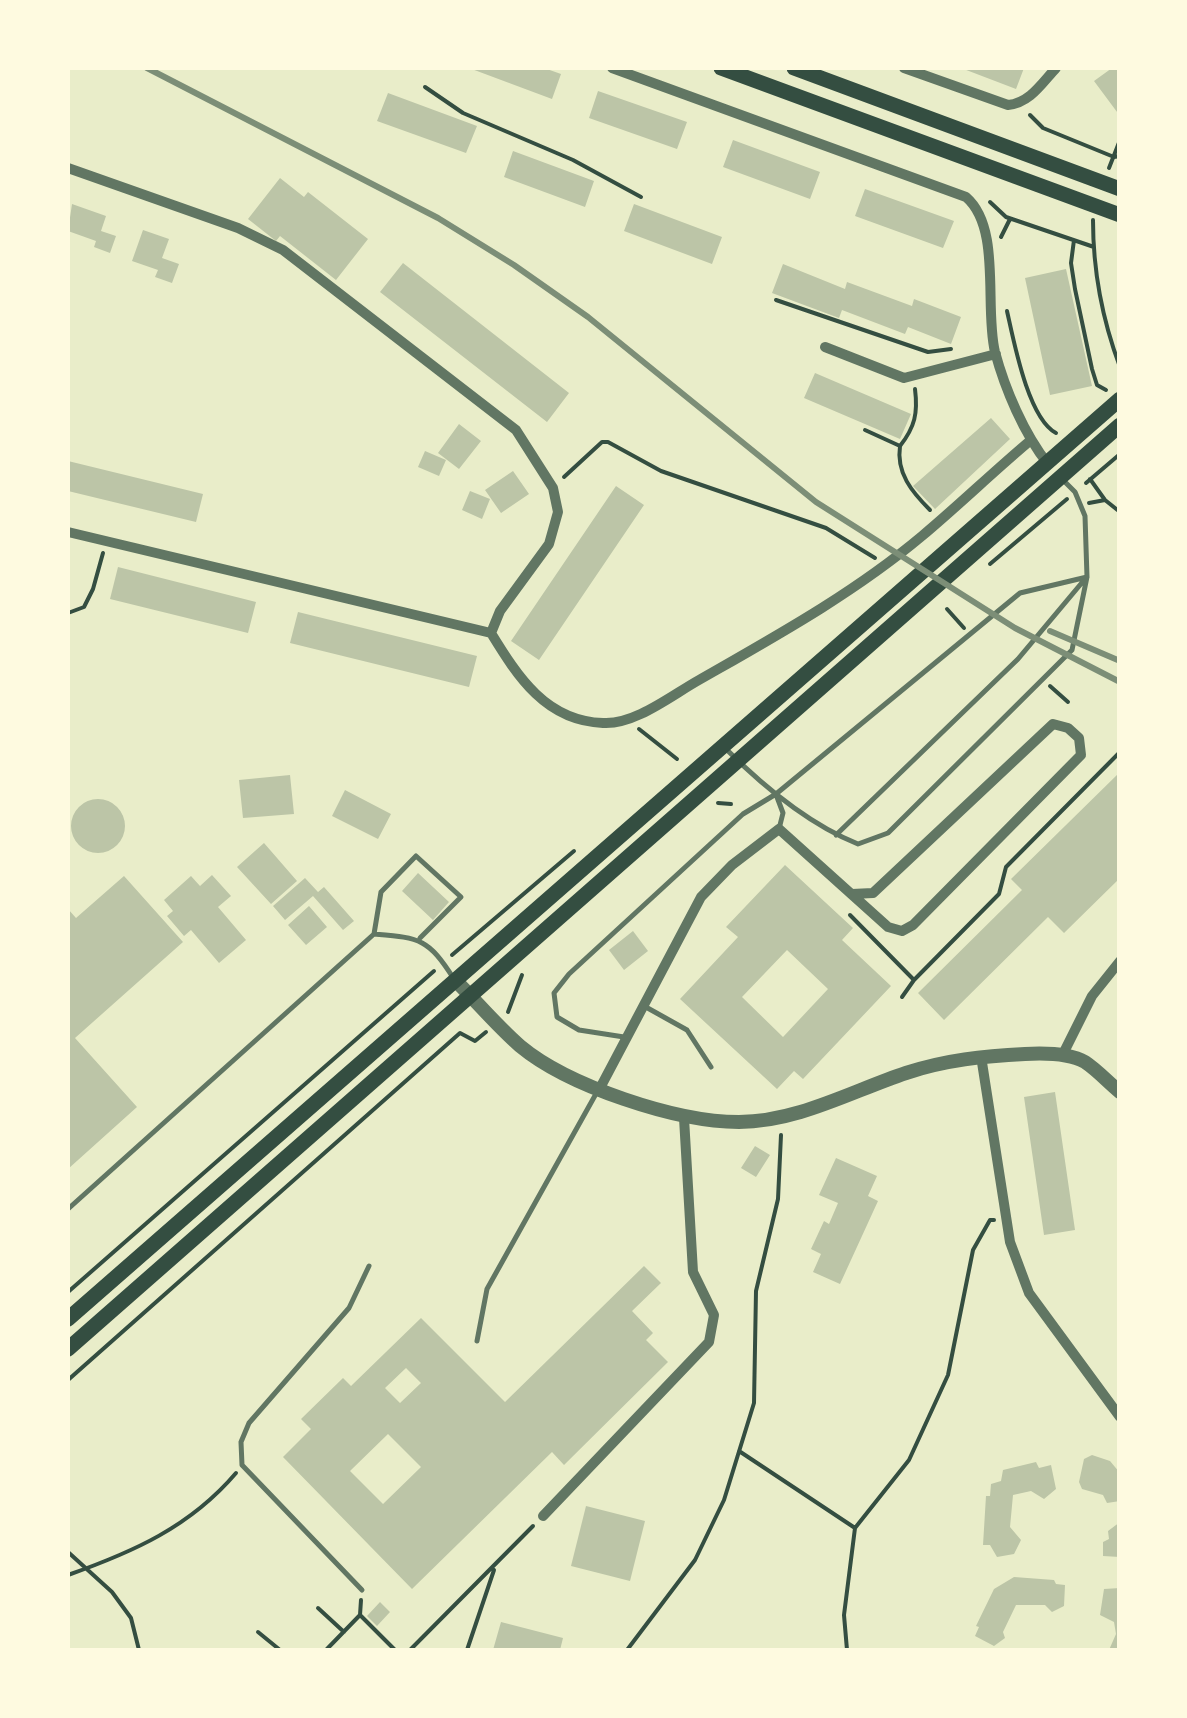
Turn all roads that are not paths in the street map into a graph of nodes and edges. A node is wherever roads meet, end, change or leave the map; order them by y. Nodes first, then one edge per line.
1 (612, 68) edge
2 (720, 68) edge
3 (794, 68) edge
4 (904, 68) edge
5 (1056, 68) edge
6 (68, 168) edge
7 (1120, 188) edge
8 (1120, 215) edge
9 (825, 347) dead end
10 (996, 354) junction
11 (1120, 399) edge
12 (1120, 426) edge
13 (1031, 440) junction
14 (1048, 464) junction
15 (1062, 478) junction
16 (68, 532) edge
17 (1087, 577) junction
18 (491, 633) junction
19 (724, 746) junction
20 (738, 760) junction
21 (776, 794) junction
22 (778, 829) junction
23 (836, 835) junction
24 (852, 894) junction
25 (374, 934) junction
26 (420, 938) junction
27 (1120, 961) edge
28 (456, 981) junction
29 (470, 995) junction
30 (642, 1005) junction
31 (624, 1037) junction
32 (980, 1056) junction
33 (1062, 1056) junction
34 (711, 1067) dead end
35 (599, 1090) junction
36 (1120, 1092) edge
37 (684, 1118) junction
38 (68, 1208) edge
39 (369, 1266) dead end
40 (68, 1320) edge
41 (477, 1342) dead end
42 (68, 1350) edge
43 (1120, 1417) edge
44 (543, 1516) road end
45 (362, 1590) road end

1 - 10 street
2 - 8 main road
3 - 7 main road
4 - 5 street
6 - 18 street
9 - 10 street
10 - 13 street
11 - 14 main road
12 - 15 main road
13 - 14 street
13 - 18 street
14 - 15 main road
14 - 19 main road
15 - 17 lane
15 - 20 main road
16 - 18 street
17 - 21 lane
17 - 23 lane
17 - 23 lane
19 - 20 lane
19 - 28 main road
20 - 21 lane
20 - 29 main road
21 - 22 lane
21 - 23 lane
21 - 31 lane
22 - 24 street
22 - 30 street
24 - 24 street
25 - 26 lane
25 - 26 lane
25 - 38 lane
26 - 28 lane
27 - 33 street
28 - 29 street
28 - 40 main road
29 - 35 street
29 - 42 main road
30 - 31 street
30 - 34 lane
31 - 35 street
32 - 33 street
32 - 37 street
32 - 43 street
33 - 36 street
35 - 37 street
35 - 41 lane
37 - 44 street
39 - 45 lane

